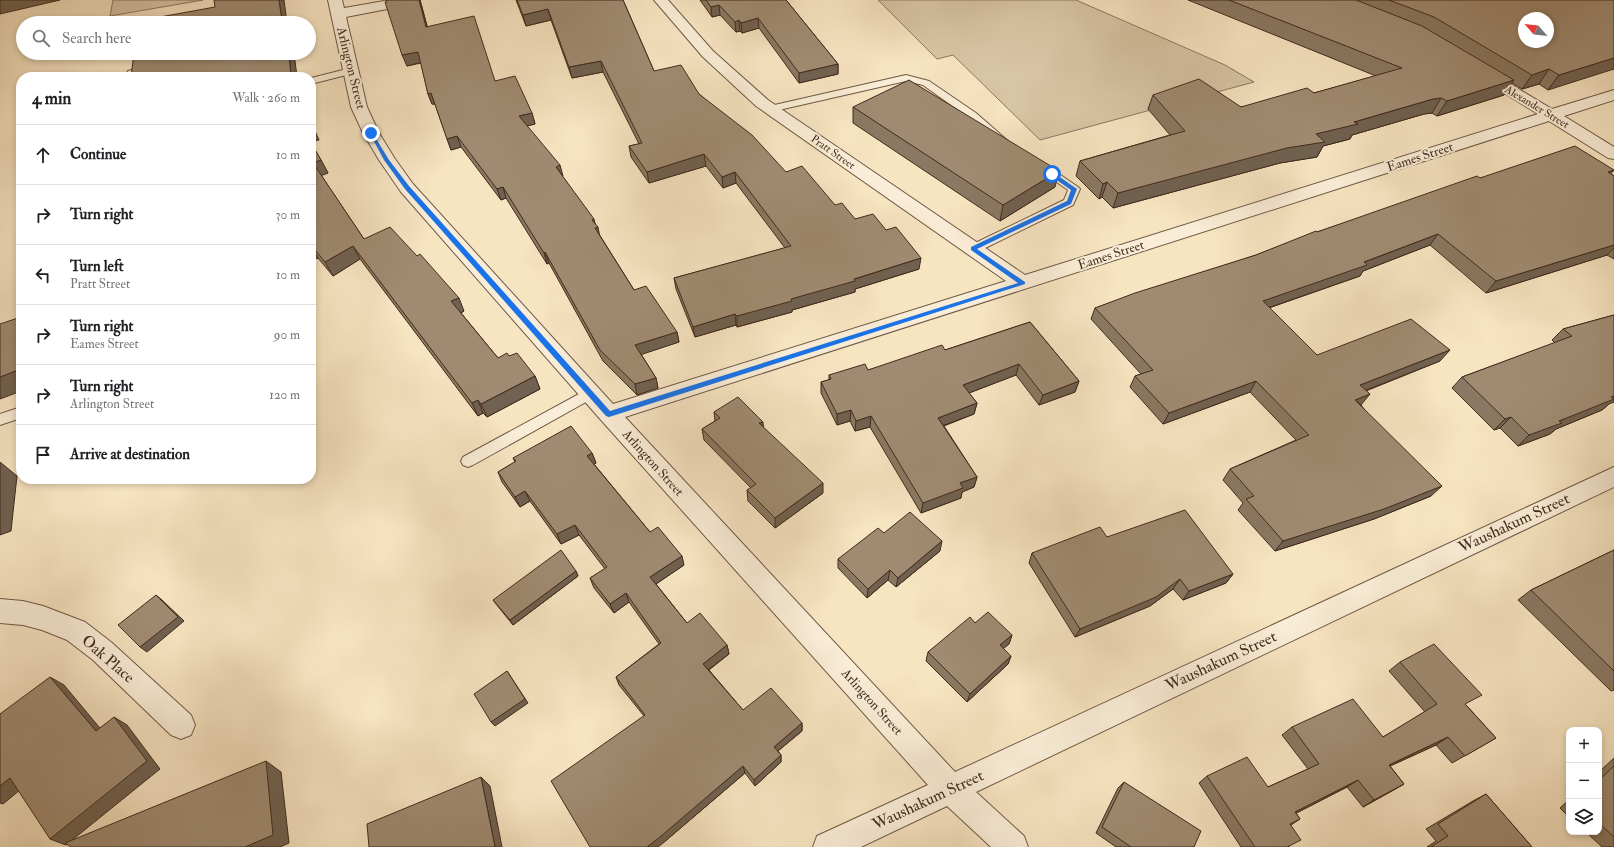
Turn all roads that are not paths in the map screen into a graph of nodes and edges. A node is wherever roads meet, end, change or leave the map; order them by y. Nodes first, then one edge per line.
1 (413, 0) edge
2 (661, 0) edge
3 (336, 7) edge
4 (1472, 67) edge
5 (351, 71) junction
6 (316, 80) edge
7 (1614, 95) edge
8 (770, 109) junction
9 (1551, 115) junction
10 (1009, 145) edge
11 (1614, 154) edge
12 (1034, 162) edge
13 (973, 249) junction
14 (1023, 283) junction
15 (590, 393) junction
16 (16, 414) edge
17 (609, 414) junction
18 (0, 420) edge
19 (468, 461) dead end
20 (1614, 476) edge
21 (0, 611) edge
22 (181, 724) dead end
23 (951, 789) junction
24 (828, 847) edge
25 (1013, 847) edge

1 - 3 street
2 - 8 street, Pratt Street
3 - 5 street, Arlington Street
4 - 9 street, Alexander Street
5 - 6 lane
5 - 15 street, Arlington Street
7 - 9 street, Eames Street
8 - 10 lane
8 - 13 street, Pratt Street
9 - 11 street, Alexander Street
9 - 14 street, Eames Street
12 - 13 lane
13 - 14 street, Pratt Street
14 - 17 street, Eames Street
15 - 17 street, Arlington Street
15 - 19 lane
16 - 18 lane
17 - 23 street, Arlington Street
20 - 23 street, Waushakum Street
21 - 22 street, Oak Place
23 - 24 street, Waushakum Street
23 - 25 street, Arlington Street

